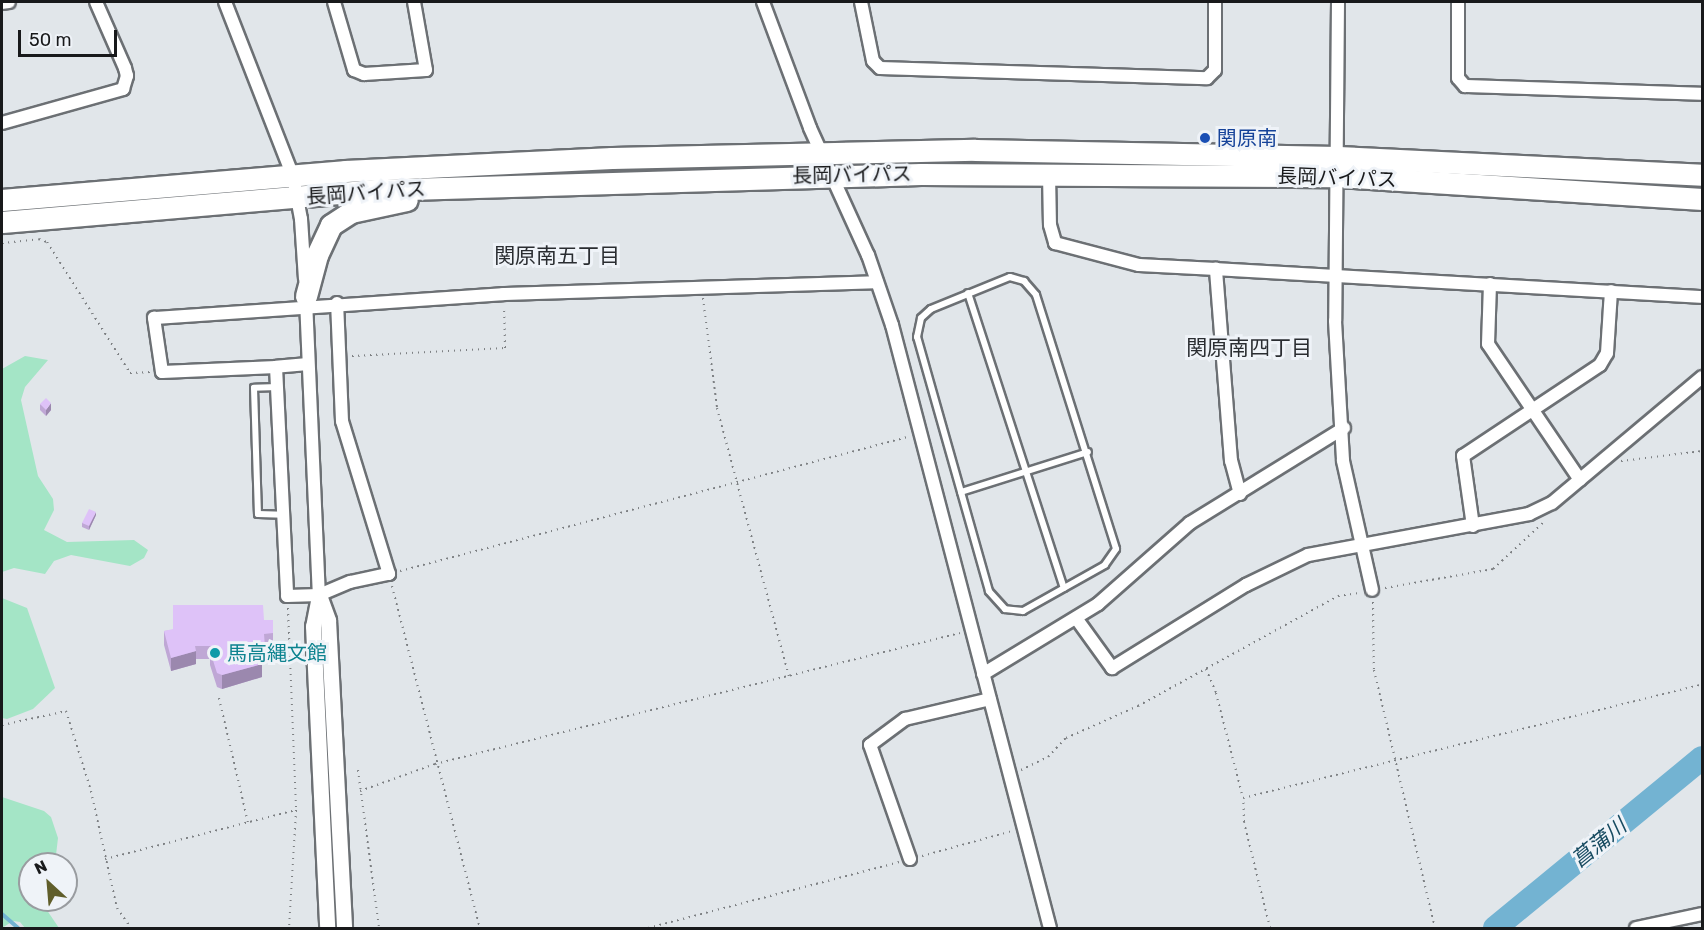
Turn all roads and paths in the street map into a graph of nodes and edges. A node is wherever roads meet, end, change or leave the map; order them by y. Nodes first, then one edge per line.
1 (9, 2) edge
2 (96, 2) edge
3 (225, 2) edge
4 (334, 2) edge
5 (414, 2) edge
6 (763, 2) edge
7 (861, 2) edge
8 (1215, 2) edge
9 (1338, 2) edge
10 (1458, 2) edge
11 (2, 3) edge
12 (1702, 94) edge
13 (2, 123) edge
14 (824, 155) junction
15 (1337, 167) junction
16 (1049, 174) junction
17 (1702, 174) edge
18 (293, 176) junction
19 (834, 176) junction
20 (475, 187) junction
21 (299, 198) junction
22 (1702, 199) edge
23 (2, 200) edge
24 (2, 222) edge
25 (2, 243) edge
26 (1216, 269) junction
27 (1335, 277) junction
28 (877, 282) junction
29 (1490, 284) junction
30 (703, 286) junction
31 (1611, 291) junction
32 (968, 293) junction
33 (503, 294) junction
34 (1702, 297) edge
35 (306, 301) junction
36 (337, 303) junction
37 (339, 357) junction
38 (308, 364) junction
39 (276, 367) junction
40 (162, 372) junction
41 (1702, 377) edge
42 (278, 387) junction
43 (1530, 410) junction
44 (1344, 428) junction
45 (920, 434) junction
46 (1702, 451) edge
47 (1088, 452) junction
48 (1607, 456) junction
49 (1027, 472) junction
50 (1580, 480) junction
51 (738, 482) junction
52 (960, 492) junction
53 (1240, 494) junction
54 (1552, 503) junction
55 (283, 515) junction
56 (1473, 526) junction
57 (1364, 545) junction
58 (389, 574) junction
59 (1064, 588) junction
60 (1372, 590) junction
61 (319, 595) junction
62 (287, 597) junction
63 (1076, 618) junction
64 (971, 631) junction
65 (1206, 669) junction
66 (983, 674) junction
67 (789, 677) junction
68 (1702, 684) edge
69 (219, 698) dead end
70 (990, 699) junction
71 (2, 725) edge
72 (1392, 759) junction
73 (435, 764) junction
74 (358, 770) dead end
75 (1009, 773) junction
76 (360, 791) junction
77 (1243, 798) junction
78 (296, 810) junction
79 (248, 823) junction
80 (1023, 828) junction
81 (105, 859) junction
82 (909, 859) junction
83 (1702, 914) edge
84 (669, 923) junction
85 (131, 928) edge
86 (290, 928) edge
87 (327, 928) edge
88 (344, 928) edge
89 (379, 928) edge
90 (480, 928) edge
91 (648, 928) edge
92 (670, 928) edge
93 (1050, 928) edge
94 (1270, 928) edge
95 (1435, 928) edge
96 (1636, 928) edge

1 - 11 street
2 - 13 street
3 - 18 street
4 - 5 street
6 - 14 street
7 - 8 street
9 - 15 street
10 - 12 street
14 - 15 highway, 長岡バイパス
14 - 18 highway, 長岡バイパス
14 - 19 street
15 - 16 highway, 長岡バイパス
15 - 17 highway, 長岡バイパス
15 - 22 highway, 長岡バイパス
15 - 27 street
16 - 19 highway, 長岡バイパス
16 - 26 street
18 - 21 street
18 - 23 highway, 長岡バイパス
19 - 20 highway, 長岡バイパス
19 - 28 street
20 - 21 highway, 長岡バイパス
20 - 35 highway
21 - 24 highway, 長岡バイパス
21 - 35 street
25 - 40 path
26 - 27 street
26 - 53 street
27 - 29 street
27 - 44 street
28 - 30 street
28 - 45 street
29 - 31 street
29 - 43 street
30 - 33 street
30 - 51 path
31 - 34 street
31 - 43 street
32 - 47 lane
32 - 49 lane
32 - 52 lane
33 - 36 street
33 - 37 path
35 - 36 street
35 - 38 street
35 - 40 street
36 - 37 street
37 - 58 street
38 - 39 street
38 - 61 street
39 - 40 street
39 - 42 street
41 - 48 street
42 - 55 street
42 - 55 lane
43 - 50 street
43 - 56 street
44 - 53 street
44 - 57 street
45 - 51 path
45 - 64 street
46 - 48 path
47 - 49 lane
47 - 59 lane
48 - 50 street
49 - 52 lane
49 - 59 lane
50 - 54 street
51 - 58 path
51 - 67 path
52 - 59 lane
53 - 63 street
54 - 56 street
54 - 60 path
55 - 62 street
56 - 57 street
57 - 60 street
57 - 63 street
58 - 61 street
58 - 73 path
60 - 65 path
60 - 72 path
61 - 62 street
61 - 87 street
61 - 88 street
62 - 78 path
63 - 66 street
64 - 66 street
64 - 67 path
65 - 75 path
65 - 77 path
66 - 70 street
67 - 73 path
68 - 72 path
69 - 79 path
70 - 75 street
70 - 82 street
71 - 81 path
72 - 77 path
72 - 95 path
73 - 76 path
73 - 90 path
74 - 76 path
75 - 80 street
76 - 89 path
77 - 94 path
78 - 79 path
78 - 86 path
79 - 81 path
80 - 82 path
80 - 93 street
81 - 85 path
82 - 84 path
83 - 96 street
84 - 91 path
84 - 92 path

